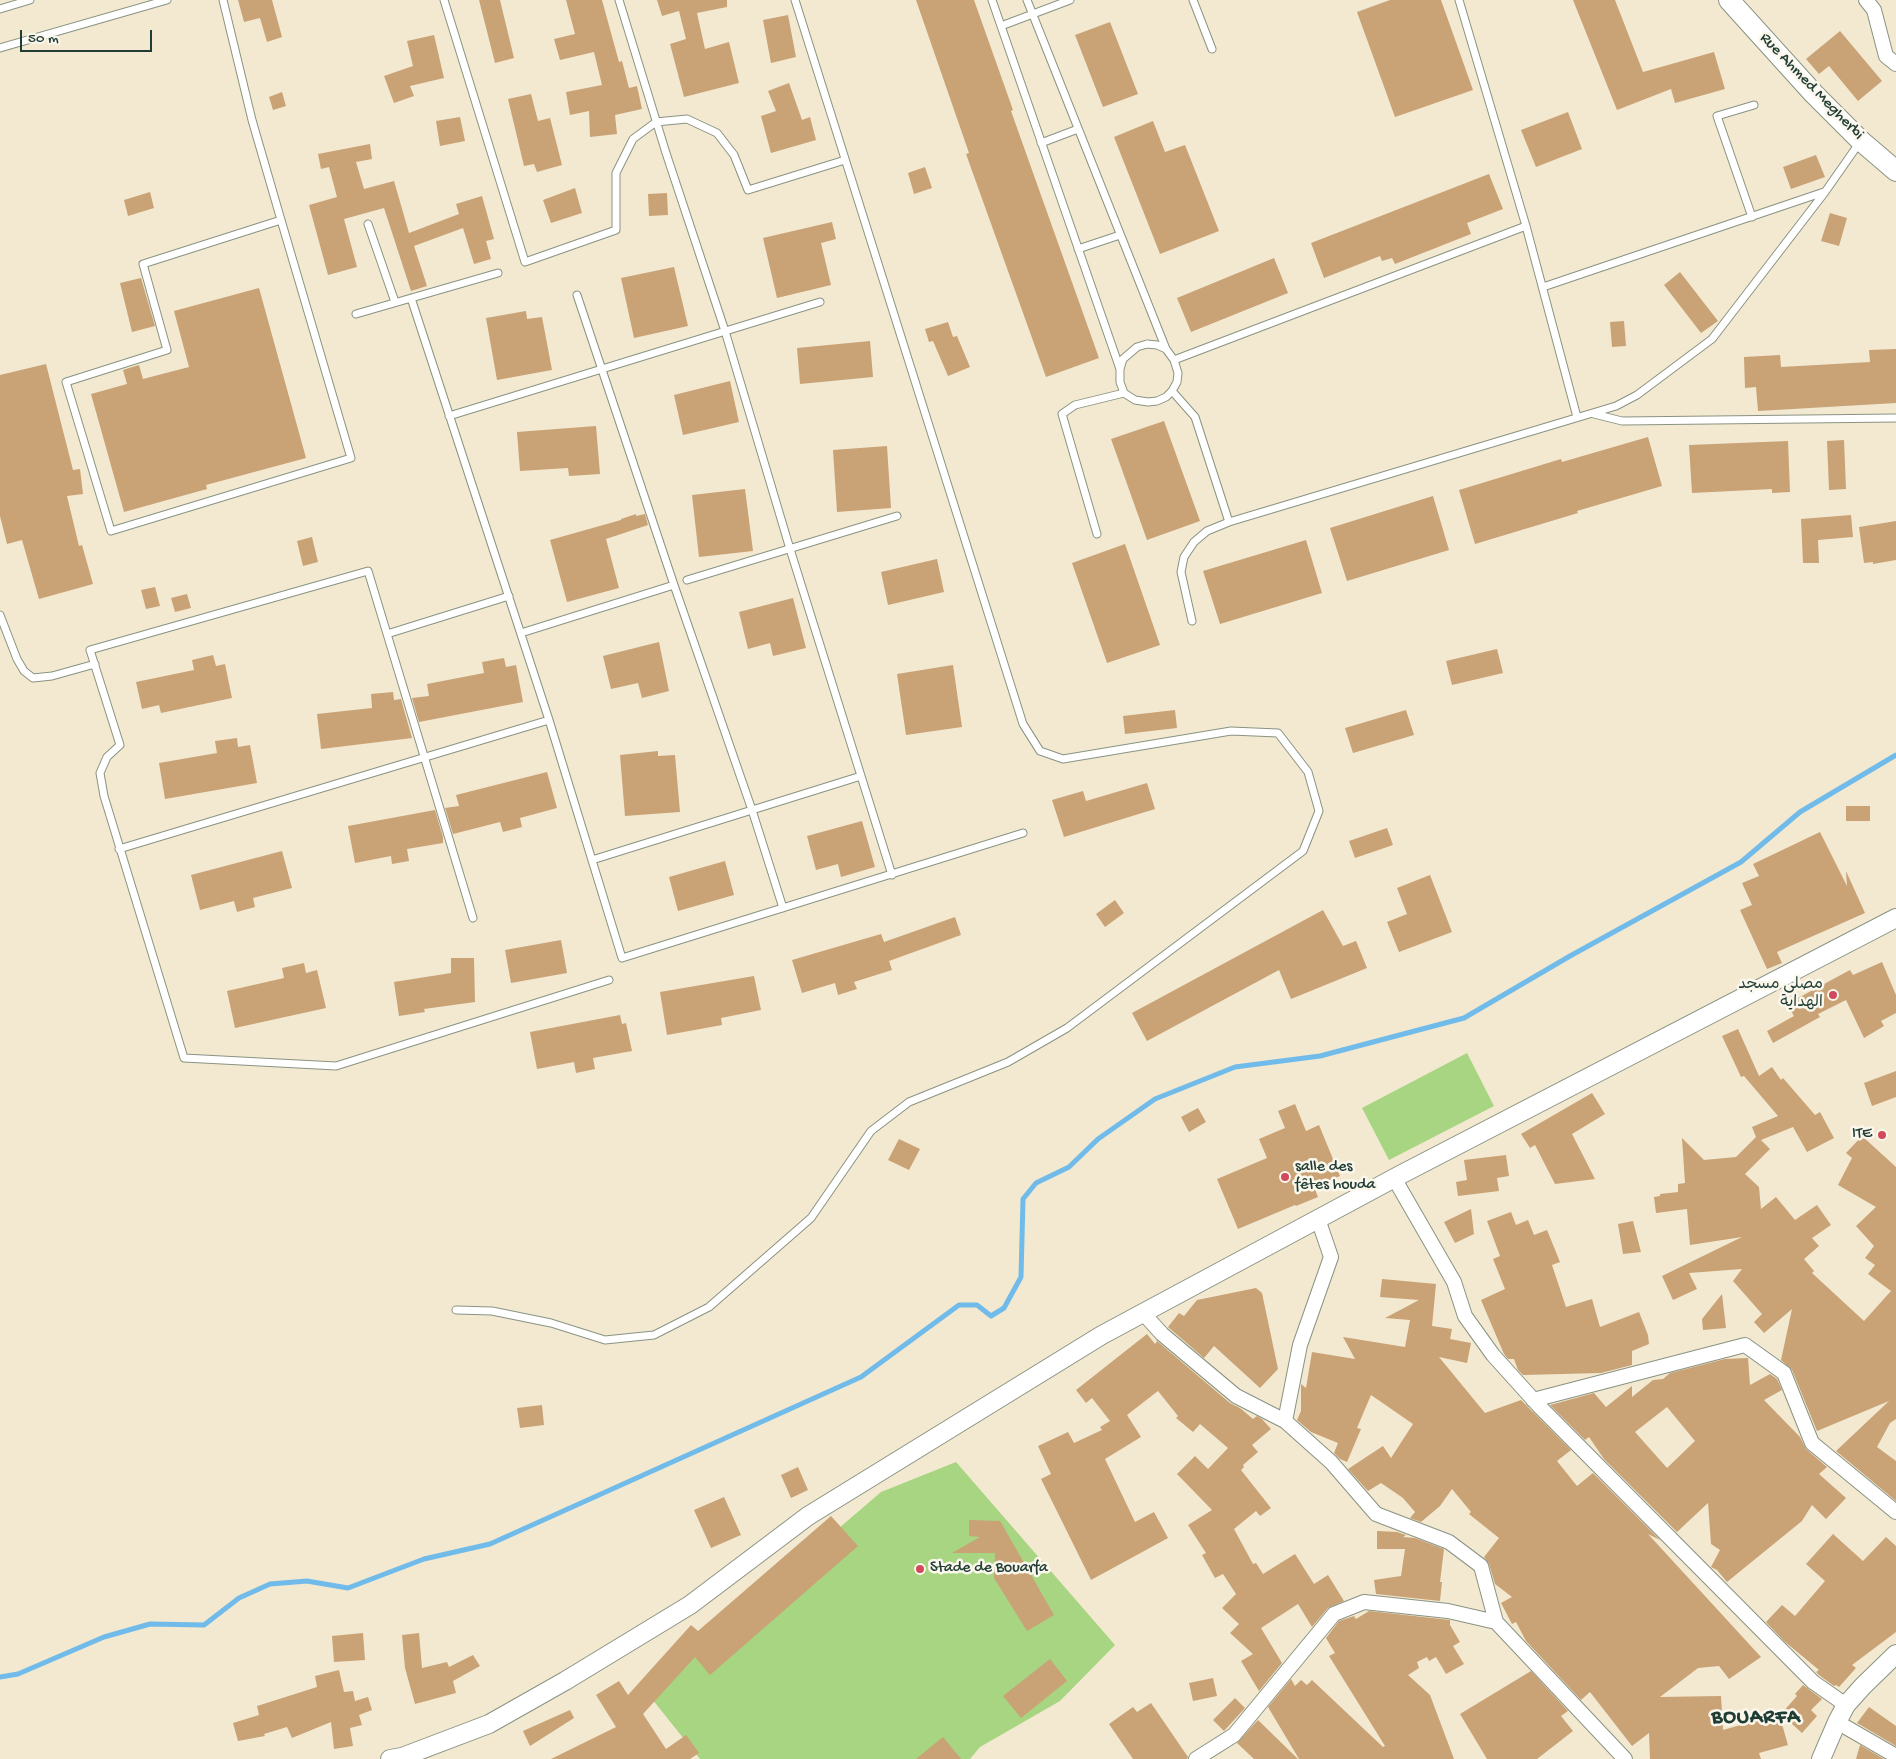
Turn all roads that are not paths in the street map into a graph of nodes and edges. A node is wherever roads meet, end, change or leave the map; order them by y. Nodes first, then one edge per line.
1 (30, 0) edge
2 (167, 0) edge
3 (223, 0) edge
4 (444, 0) edge
5 (619, 0) edge
6 (795, 0) edge
7 (992, 0) edge
8 (1027, 0) edge
9 (1070, 0) edge
10 (1193, 0) edge
11 (1459, 0) edge
12 (1729, 0) edge
13 (1866, 0) edge
14 (0, 9) edge
15 (1032, 14) junction
16 (1001, 26) junction
17 (0, 48) edge
18 (1212, 49) dead end
19 (1896, 64) edge
20 (1754, 104) dead end
21 (656, 122) junction
22 (1078, 129) junction
23 (1861, 140) junction
24 (1041, 143) junction
25 (845, 160) junction
26 (1896, 171) edge
27 (1825, 192) junction
28 (1752, 217) junction
29 (281, 220) junction
30 (368, 224) dead end
31 (1526, 226) junction
32 (1120, 236) junction
33 (1078, 249) junction
34 (498, 273) dead end
35 (1543, 287) junction
36 (577, 295) dead end
37 (411, 298) junction
38 (395, 302) junction
39 (820, 302) dead end
40 (356, 314) dead end
41 (725, 332) junction
42 (1166, 349) junction
43 (1174, 360) junction
44 (602, 369) junction
45 (1120, 369) junction
46 (1172, 391) junction
47 (1124, 392) junction
48 (1594, 414) junction
49 (449, 416) junction
50 (1577, 417) junction
51 (1896, 418) edge
52 (897, 516) dead end
53 (1229, 522) junction
54 (1097, 534) dead end
55 (790, 549) junction
56 (687, 580) dead end
57 (674, 586) junction
58 (508, 596) junction
59 (0, 615) edge
60 (1192, 621) dead end
61 (521, 633) junction
62 (387, 634) junction
63 (95, 664) junction
64 (549, 720) junction
65 (425, 757) junction
66 (861, 776) junction
67 (752, 810) junction
68 (1023, 833) dead end
69 (119, 849) junction
70 (592, 860) junction
71 (892, 875) junction
72 (783, 908) junction
73 (473, 918) dead end
74 (1894, 924) edge
75 (609, 980) dead end
76 (1394, 1178) junction
77 (1318, 1218) junction
78 (456, 1310) dead end
79 (1143, 1313) junction
80 (1533, 1400) junction
81 (1285, 1421) junction
82 (1896, 1512) edge
83 (1496, 1622) junction
84 (1896, 1654) edge
85 (1846, 1705) junction
86 (1837, 1722) junction
87 (1896, 1756) edge
88 (390, 1759) edge
89 (1196, 1759) edge
90 (1625, 1759) edge
91 (1821, 1759) edge

1 - 14 lane
2 - 17 lane
3 - 29 lane
4 - 21 lane
5 - 21 lane
6 - 25 lane
7 - 16 lane
8 - 15 lane
9 - 15 lane
10 - 18 lane
11 - 31 lane
12 - 23 main road, Rue Ahmed Megherbi
13 - 19 street
15 - 16 lane
15 - 22 lane
16 - 24 lane
20 - 28 lane
21 - 25 lane
21 - 41 lane
22 - 24 lane
22 - 32 lane
23 - 26 main road, Rue Ahmed Megherbi
23 - 27 lane
24 - 33 lane
25 - 78 lane
27 - 28 lane
27 - 48 lane
28 - 35 lane
29 - 29 lane
30 - 38 lane
31 - 35 lane
31 - 43 lane
32 - 33 lane
32 - 42 lane
33 - 45 lane
34 - 37 lane
35 - 50 lane
36 - 44 lane
37 - 38 lane
37 - 49 lane
38 - 40 lane
39 - 41 lane
41 - 44 lane
41 - 55 lane
42 - 43 lane
42 - 45 lane
43 - 46 lane
44 - 49 lane
44 - 57 lane
45 - 47 lane
46 - 47 lane
46 - 53 lane
47 - 54 lane
48 - 50 lane
48 - 51 lane
49 - 58 lane
50 - 53 lane
52 - 55 lane
53 - 60 lane
55 - 56 lane
55 - 66 lane
57 - 61 lane
57 - 67 lane
58 - 61 lane
58 - 62 lane
59 - 63 lane
61 - 64 lane
62 - 63 lane
62 - 65 lane
63 - 69 lane
64 - 65 lane
64 - 70 lane
65 - 69 lane
65 - 73 lane
66 - 67 lane
66 - 71 lane
67 - 70 lane
67 - 72 lane
68 - 71 lane
69 - 75 lane
70 - 72 lane
71 - 72 lane
74 - 76 street
76 - 77 street
76 - 80 street
77 - 79 street
77 - 81 street
79 - 81 street
79 - 88 street
80 - 82 street
80 - 85 street
81 - 83 street
83 - 89 street
83 - 90 street
84 - 85 street
85 - 86 street
86 - 87 street
86 - 91 street

